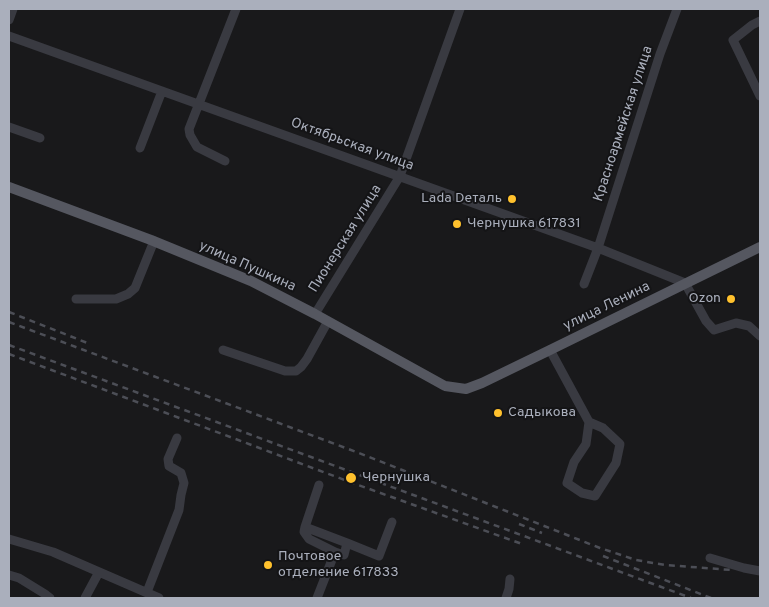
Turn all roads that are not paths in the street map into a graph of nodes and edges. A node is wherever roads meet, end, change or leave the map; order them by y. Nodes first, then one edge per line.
1 (13, 9) edge
2 (236, 9) edge
3 (460, 9) edge
4 (677, 9) edge
5 (9, 20) edge
6 (760, 21) edge
7 (9, 36) edge
8 (162, 91) junction
9 (760, 96) edge
10 (199, 104) junction
11 (9, 127) edge
12 (40, 138) dead end
13 (140, 148) dead end
14 (225, 162) dead end
15 (400, 176) junction
16 (9, 187) edge
17 (154, 241) junction
18 (760, 247) edge
19 (598, 248) junction
20 (584, 284) dead end
21 (685, 284) junction
22 (76, 299) dead end
23 (315, 314) junction
24 (328, 321) junction
25 (760, 336) edge
26 (223, 350) dead end
27 (550, 350) junction
28 (466, 389) joint
29 (589, 422) junction
30 (177, 438) dead end
31 (318, 485) dead end
32 (392, 522) dead end
33 (305, 527) junction
34 (9, 539) edge
35 (348, 543) junction
36 (335, 552) junction
37 (710, 558) dead end
38 (760, 571) edge
39 (99, 572) junction
40 (9, 575) edge
41 (510, 578) dead end
42 (148, 595) edge
43 (50, 598) edge
44 (84, 598) edge
45 (159, 598) edge
46 (317, 598) edge
47 (506, 598) edge

1 - 5 street
2 - 10 street
3 - 15 street, Пионерская улица
4 - 19 street, Красноармейская улица
6 - 9 street
7 - 8 street, Октябрьская улица
8 - 10 street, Октябрьская улица
8 - 13 street
10 - 14 street
10 - 15 street, Октябрьская улица
11 - 12 street
15 - 19 street, Октябрьская улица
15 - 23 street, Пионерская улица
16 - 17 main road, улица Пушкина
17 - 22 street
17 - 23 main road, улица Пушкина
18 - 21 main road, улица Ленина
19 - 20 street, Красноармейская улица
19 - 21 street, Октябрьская улица
21 - 25 street
21 - 27 main road, улица Ленина
23 - 24 main road, улица Пушкина
24 - 26 street
24 - 28 main road, улица Пушкина
27 - 28 main road, улица Ленина
27 - 29 street
29 - 29 street
30 - 42 street
31 - 33 street
32 - 35 street
33 - 35 street
33 - 36 street
34 - 39 street
35 - 36 street
36 - 46 street
37 - 38 street
39 - 42 street
39 - 44 street
40 - 43 street
41 - 47 street
42 - 45 street

